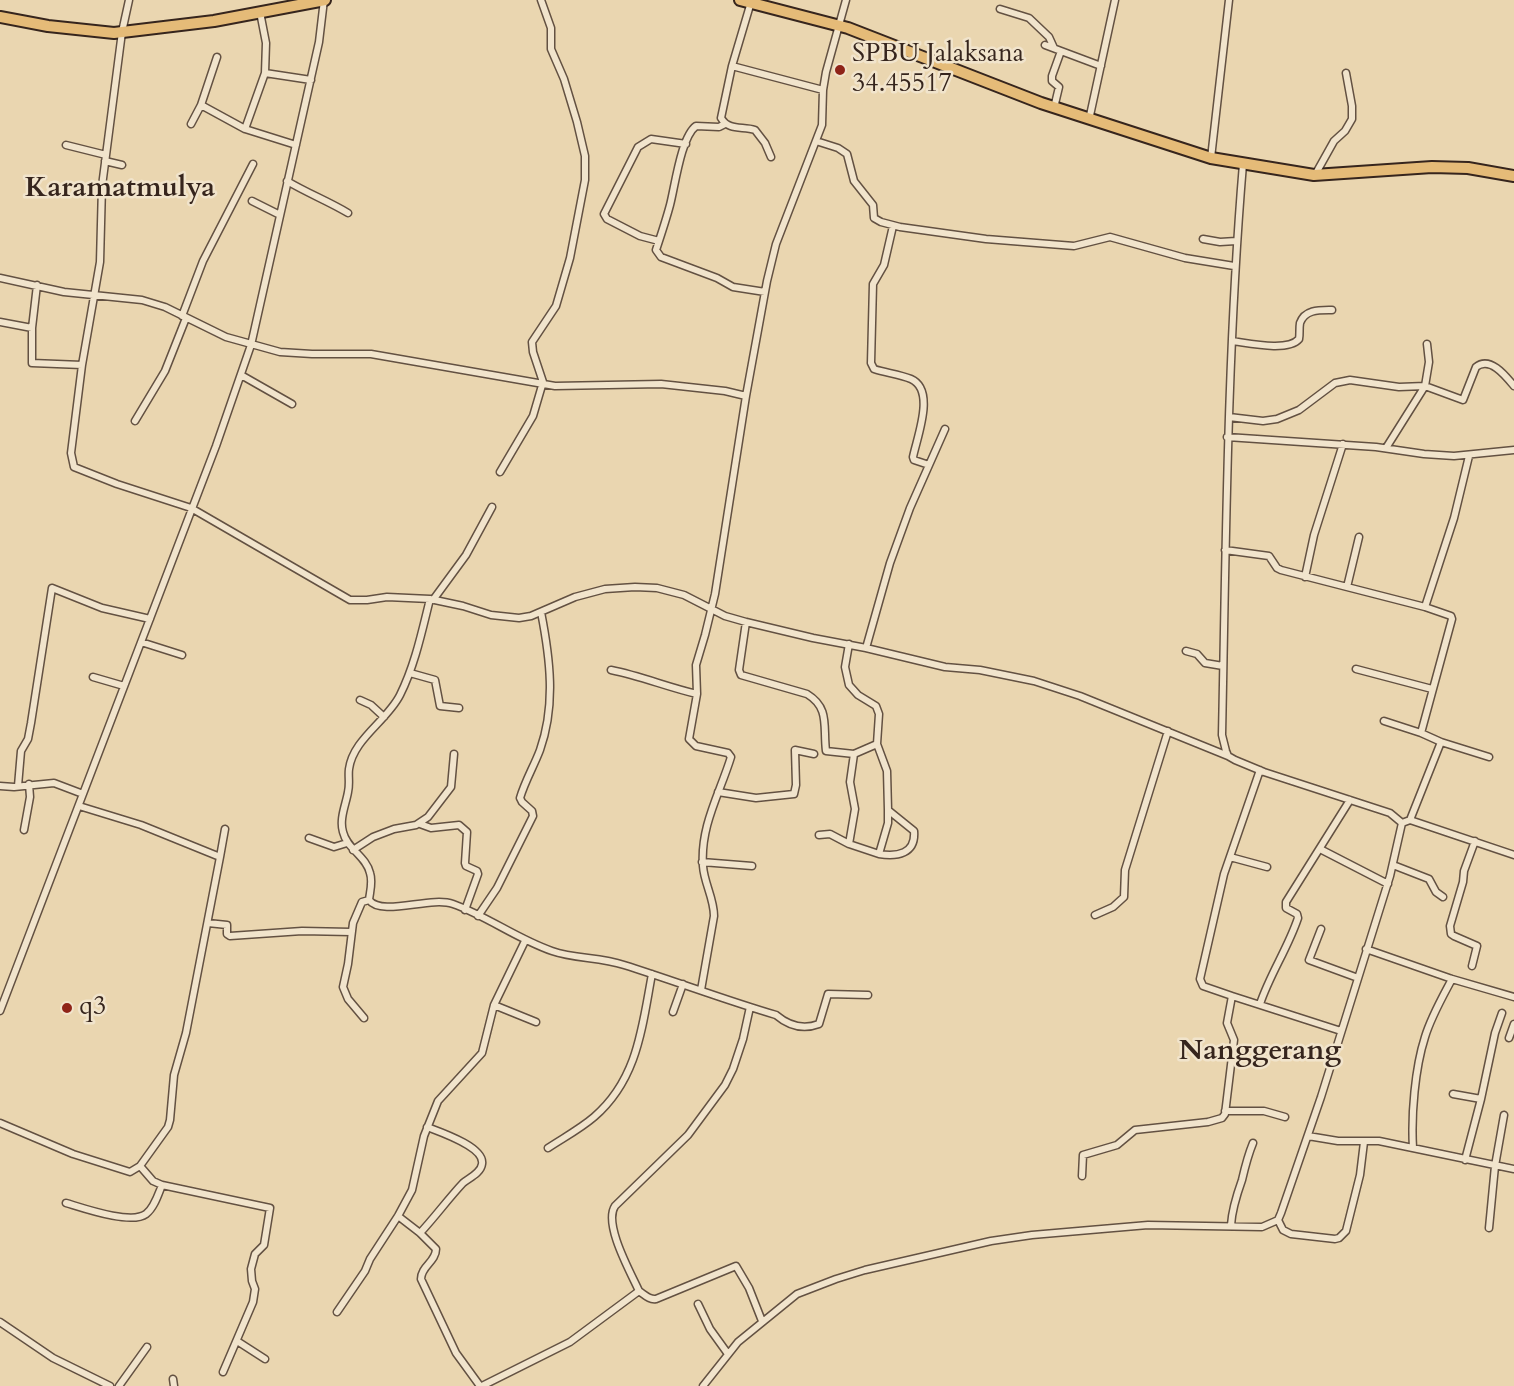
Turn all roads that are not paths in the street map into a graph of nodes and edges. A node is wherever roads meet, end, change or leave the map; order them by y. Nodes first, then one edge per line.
1 (129, 0) edge
2 (324, 0) edge
3 (541, 0) edge
4 (846, 0) edge
5 (1115, 0) edge
6 (1229, 0) edge
7 (746, 1) edge
8 (1000, 9) dead end
9 (260, 12) junction
10 (0, 17) edge
11 (839, 25) junction
12 (122, 32) junction
13 (1045, 45) dead end
14 (1058, 50) junction
15 (217, 57) dead end
16 (732, 66) junction
17 (1101, 66) junction
18 (265, 73) junction
19 (1346, 73) dead end
20 (311, 80) junction
21 (823, 90) junction
22 (201, 105) junction
23 (1054, 108) junction
24 (1089, 120) junction
25 (190, 124) dead end
26 (725, 124) junction
27 (245, 129) junction
28 (816, 141) junction
29 (686, 144) junction
30 (66, 145) dead end
31 (296, 145) junction
32 (771, 157) dead end
33 (106, 158) junction
34 (1210, 158) junction
35 (253, 164) dead end
36 (1243, 164) junction
37 (122, 165) dead end
38 (1314, 175) junction
39 (1514, 176) edge
40 (287, 182) junction
41 (252, 201) dead end
42 (348, 213) dead end
43 (280, 215) junction
44 (893, 226) junction
45 (1203, 239) dead end
46 (659, 241) junction
47 (1236, 241) junction
48 (1234, 266) junction
49 (0, 278) edge
50 (37, 285) junction
51 (765, 292) junction
52 (94, 296) junction
53 (1332, 310) dead end
54 (184, 317) junction
55 (0, 322) edge
56 (32, 328) junction
57 (1232, 341) junction
58 (1427, 344) dead end
59 (251, 345) junction
60 (82, 365) junction
61 (241, 375) junction
62 (543, 382) junction
63 (1425, 386) junction
64 (1514, 386) edge
65 (746, 396) junction
66 (292, 404) dead end
67 (1228, 417) junction
68 (135, 421) dead end
69 (945, 429) dead end
70 (1227, 437) junction
71 (1343, 444) junction
72 (1386, 448) junction
73 (1514, 450) edge
74 (1469, 456) junction
75 (929, 465) junction
76 (500, 472) dead end
77 (492, 507) dead end
78 (191, 508) junction
79 (1359, 537) dead end
80 (1225, 550) junction
81 (1305, 576) junction
82 (1347, 587) junction
83 (432, 600) junction
84 (1425, 607) junction
85 (711, 610) junction
86 (542, 612) junction
87 (150, 619) junction
88 (746, 622) junction
89 (141, 642) junction
90 (849, 644) junction
91 (866, 648) junction
92 (1186, 651) dead end
93 (182, 655) dead end
94 (1223, 666) junction
95 (1356, 669) dead end
96 (611, 670) dead end
97 (410, 673) junction
98 (93, 677) dead end
99 (124, 686) junction
100 (1432, 689) junction
101 (697, 694) junction
102 (360, 700) dead end
103 (459, 708) dead end
104 (384, 717) junction
105 (1384, 722) dead end
106 (1168, 731) junction
107 (1420, 733) junction
108 (1441, 742) junction
109 (877, 744) junction
110 (854, 753) junction
111 (454, 754) dead end
112 (814, 754) dead end
113 (1228, 756) junction
114 (1489, 757) dead end
115 (1260, 770) junction
116 (28, 784) junction
117 (0, 786) edge
118 (18, 786) junction
119 (718, 792) junction
120 (83, 794) junction
121 (1350, 800) junction
122 (79, 806) junction
123 (888, 810) junction
124 (1410, 820) junction
125 (1402, 823) junction
126 (420, 824) junction
127 (225, 829) dead end
128 (24, 830) dead end
129 (819, 835) dead end
130 (309, 838) dead end
131 (1475, 841) junction
132 (347, 843) junction
133 (849, 844) junction
134 (1320, 849) junction
135 (354, 850) junction
136 (879, 854) junction
137 (1514, 855) edge
138 (220, 856) junction
139 (1230, 857) junction
140 (702, 862) junction
141 (1393, 865) junction
142 (752, 866) dead end
143 (1267, 867) dead end
144 (1388, 884) junction
145 (1443, 897) dead end
146 (369, 900) junction
147 (465, 910) junction
148 (1095, 915) dead end
149 (478, 916) junction
150 (208, 923) junction
151 (1322, 929) dead end
152 (351, 932) junction
153 (525, 941) junction
154 (1366, 949) junction
155 (1472, 966) dead end
156 (652, 974) junction
157 (1358, 978) junction
158 (1452, 979) junction
159 (683, 984) junction
160 (0, 985) edge
161 (8, 988) junction
162 (701, 990) junction
163 (868, 995) dead end
164 (1232, 996) junction
165 (1514, 997) edge
166 (1260, 1004) junction
167 (494, 1005) junction
168 (750, 1007) junction
169 (0, 1011) edge
170 (673, 1012) dead end
171 (1502, 1013) dead end
172 (363, 1018) dead end
173 (536, 1022) dead end
174 (1514, 1024) edge
175 (1341, 1031) junction
176 (1509, 1038) dead end
177 (1453, 1094) dead end
178 (1481, 1099) junction
179 (1225, 1111) junction
180 (1504, 1115) dead end
181 (1286, 1117) dead end
182 (0, 1123) edge
183 (428, 1127) junction
184 (1308, 1136) junction
185 (1364, 1142) junction
186 (1252, 1143) dead end
187 (548, 1148) dead end
188 (1413, 1148) junction
189 (1465, 1160) junction
190 (140, 1166) junction
191 (1495, 1166) junction
192 (1514, 1169) edge
193 (1082, 1176) dead end
194 (162, 1185) junction
195 (66, 1203) dead end
196 (398, 1216) junction
197 (1278, 1220) junction
198 (1231, 1226) junction
199 (1489, 1228) dead end
200 (420, 1233) junction
201 (639, 1291) junction
202 (698, 1304) dead end
203 (337, 1312) dead end
204 (762, 1321) junction
205 (0, 1323) edge
206 (237, 1341) junction
207 (147, 1347) dead end
208 (728, 1354) junction
209 (265, 1359) dead end
210 (223, 1372) dead end
211 (110, 1386) edge
212 (119, 1386) edge
213 (481, 1386) edge
214 (704, 1386) edge

1 - 12 street
2 - 9 highway
2 - 20 street
3 - 62 street
4 - 11 street
5 - 17 street
6 - 34 street
7 - 11 highway
7 - 16 street
8 - 14 street
9 - 12 highway
9 - 18 street
10 - 12 highway
11 - 21 street
11 - 23 highway
12 - 33 street
13 - 14 street
14 - 17 street
14 - 23 street
15 - 22 street
16 - 21 street
16 - 26 street
17 - 24 street
18 - 20 street
18 - 27 street
19 - 38 street
20 - 31 street
21 - 28 street
22 - 25 street
22 - 27 street
23 - 24 highway
24 - 34 highway
26 - 29 street
26 - 32 street
27 - 31 street
28 - 44 street
28 - 51 street
29 - 46 street
29 - 46 street
30 - 33 street
31 - 40 street
33 - 37 street
33 - 52 street
34 - 36 highway
35 - 54 street
36 - 38 highway
36 - 47 street
38 - 39 highway
40 - 42 street
40 - 43 street
41 - 43 street
43 - 59 street
44 - 48 street
44 - 75 street
45 - 47 street
46 - 51 street
47 - 48 street
48 - 57 street
49 - 50 street
50 - 52 street
50 - 56 street
51 - 65 street
52 - 54 street
52 - 60 street
53 - 57 street
54 - 59 street
54 - 68 street
55 - 56 street
56 - 60 street
57 - 67 street
58 - 63 street
59 - 61 street
59 - 62 street
60 - 78 street
61 - 66 street
61 - 78 street
62 - 65 street
62 - 76 street
63 - 64 street
63 - 67 street
63 - 72 street
65 - 85 street
67 - 70 street
69 - 75 street
70 - 71 street
70 - 80 street
71 - 72 street
71 - 81 street
72 - 74 street
73 - 74 street
74 - 84 street
75 - 91 street
77 - 83 street
78 - 83 street
78 - 87 street
79 - 82 street
80 - 81 street
80 - 94 street
81 - 82 street
82 - 84 street
83 - 86 street
83 - 97 street
84 - 100 street
85 - 86 street
85 - 88 street
85 - 101 street
86 - 149 street
87 - 89 street
87 - 118 street
88 - 90 street
88 - 110 street
89 - 93 street
89 - 99 street
90 - 91 street
90 - 109 street
91 - 106 street
92 - 94 street
94 - 113 street
95 - 100 street
96 - 101 street
97 - 103 street
97 - 104 street
98 - 99 street
99 - 120 street
100 - 107 street
101 - 119 street
102 - 104 street
104 - 132 street
105 - 107 street
106 - 113 street
106 - 148 street
107 - 108 street
108 - 114 street
108 - 124 street
109 - 110 street
109 - 123 street
110 - 133 street
111 - 126 street
112 - 119 street
113 - 115 street
115 - 121 street
115 - 139 street
116 - 118 street
116 - 120 street
116 - 128 street
117 - 118 street
119 - 140 street
120 - 122 street
121 - 125 street
121 - 134 street
122 - 138 street
122 - 161 street
123 - 136 street
123 - 136 street
124 - 125 street
124 - 131 street
125 - 141 street
126 - 135 street
126 - 147 street
127 - 138 street
129 - 133 street
130 - 132 street
131 - 137 street
131 - 155 street
132 - 135 street
133 - 136 street
134 - 144 street
134 - 166 street
135 - 146 street
138 - 150 street
139 - 143 street
139 - 164 street
140 - 142 street
140 - 162 street
141 - 144 street
141 - 145 street
144 - 154 street
146 - 147 street
146 - 152 street
147 - 149 street
149 - 153 street
150 - 152 street
150 - 190 street
151 - 157 street
152 - 172 street
153 - 156 street
153 - 167 street
154 - 157 street
154 - 158 street
156 - 159 street
156 - 187 street
157 - 175 street
158 - 165 street
158 - 188 street
159 - 162 street
159 - 170 street
160 - 161 street
161 - 169 street
162 - 168 street
163 - 168 street
164 - 166 street
164 - 179 street
166 - 175 street
167 - 173 street
167 - 183 street
168 - 201 street
171 - 178 street
174 - 176 street
175 - 184 street
177 - 178 street
178 - 189 street
179 - 181 street
179 - 193 street
180 - 191 street
182 - 190 street
183 - 196 street
183 - 200 street
184 - 185 street
184 - 197 street
185 - 188 street
185 - 197 street
186 - 198 street
188 - 189 street
189 - 191 street
190 - 194 street
191 - 192 street
191 - 199 street
194 - 195 street
194 - 206 street
196 - 200 street
196 - 203 street
197 - 198 street
198 - 204 street
200 - 213 street
201 - 204 street
201 - 213 street
202 - 208 street
204 - 208 street
205 - 211 street
206 - 209 street
206 - 210 street
207 - 212 street
208 - 214 street

